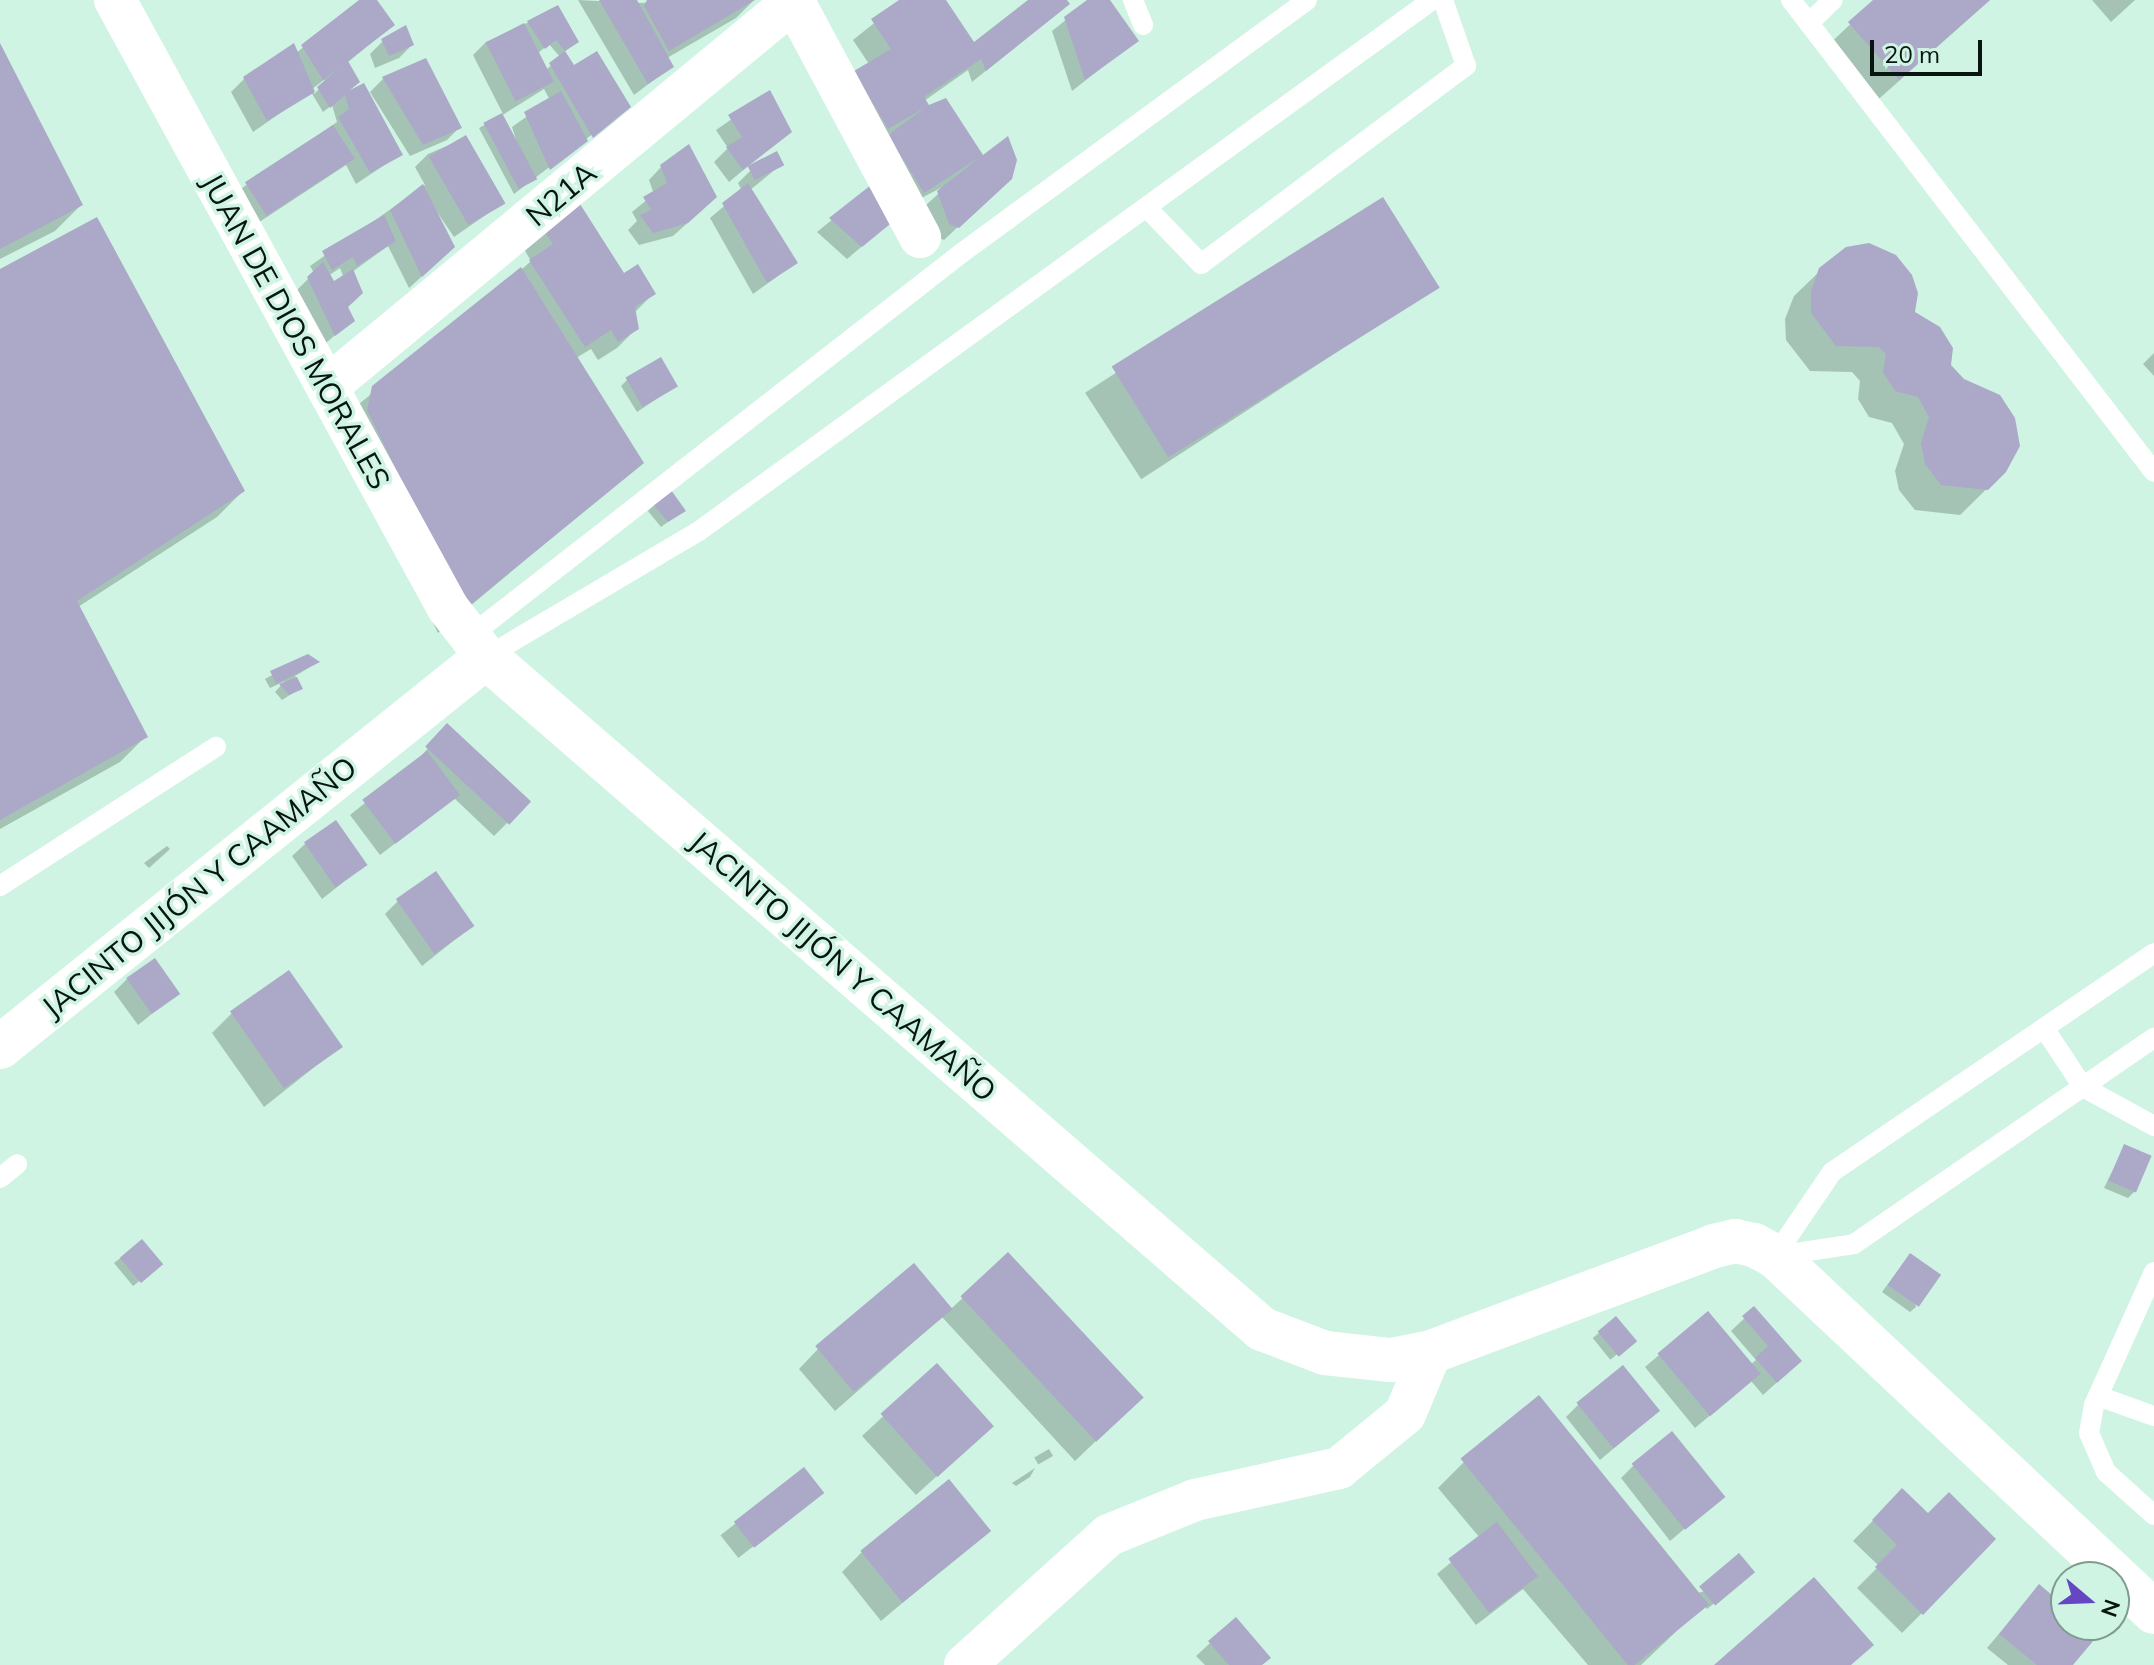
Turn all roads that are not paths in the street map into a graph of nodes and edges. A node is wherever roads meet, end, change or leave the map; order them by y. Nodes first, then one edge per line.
1 (115, 0) edge
2 (1133, 0) edge
3 (1307, 0) edge
4 (1432, 0) edge
5 (1443, 0) edge
6 (1791, 0) edge
7 (1833, 0) edge
8 (794, 1) edge
9 (1809, 23) junction
10 (1143, 25) dead end
11 (1147, 208) junction
12 (920, 237) dead end
13 (327, 387) junction
14 (2154, 472) edge
15 (478, 646) junction
16 (216, 747) dead end
17 (0, 886) edge
18 (2154, 953) edge
19 (2044, 1028) junction
20 (2154, 1038) edge
21 (0, 1047) edge
22 (2083, 1087) junction
23 (2154, 1126) edge
24 (17, 1164) dead end
25 (0, 1178) edge
26 (1775, 1256) junction
27 (2154, 1272) edge
28 (2146, 1311) edge
29 (1431, 1352) junction
30 (2098, 1396) junction
31 (2154, 1416) edge
32 (2154, 1515) edge
33 (2154, 1612) edge
34 (965, 1665) edge

1 - 13 street, JUAN DE DIOS MORALES
2 - 10 lane
3 - 15 lane
4 - 11 lane
5 - 11 lane
6 - 9 lane
7 - 9 lane
8 - 12 street
8 - 13 street, N21A
9 - 14 lane
11 - 15 lane
13 - 15 street, JUAN DE DIOS MORALES
15 - 21 street, JACINTO JIJÓN Y CAAMAÑO
15 - 29 street, JACINTO JIJÓN Y CAAMAÑO
16 - 17 lane
18 - 19 lane
19 - 22 lane
19 - 26 lane
20 - 22 lane, JACINTO JIJÓN Y CAAMAÑO
22 - 23 lane
22 - 26 lane, JACINTO JIJÓN Y CAAMAÑO
24 - 25 lane
26 - 29 street, JACINTO JIJÓN Y CAAMAÑO
26 - 33 street
27 - 28 lane
28 - 30 lane
29 - 34 street
30 - 31 lane
30 - 32 lane

